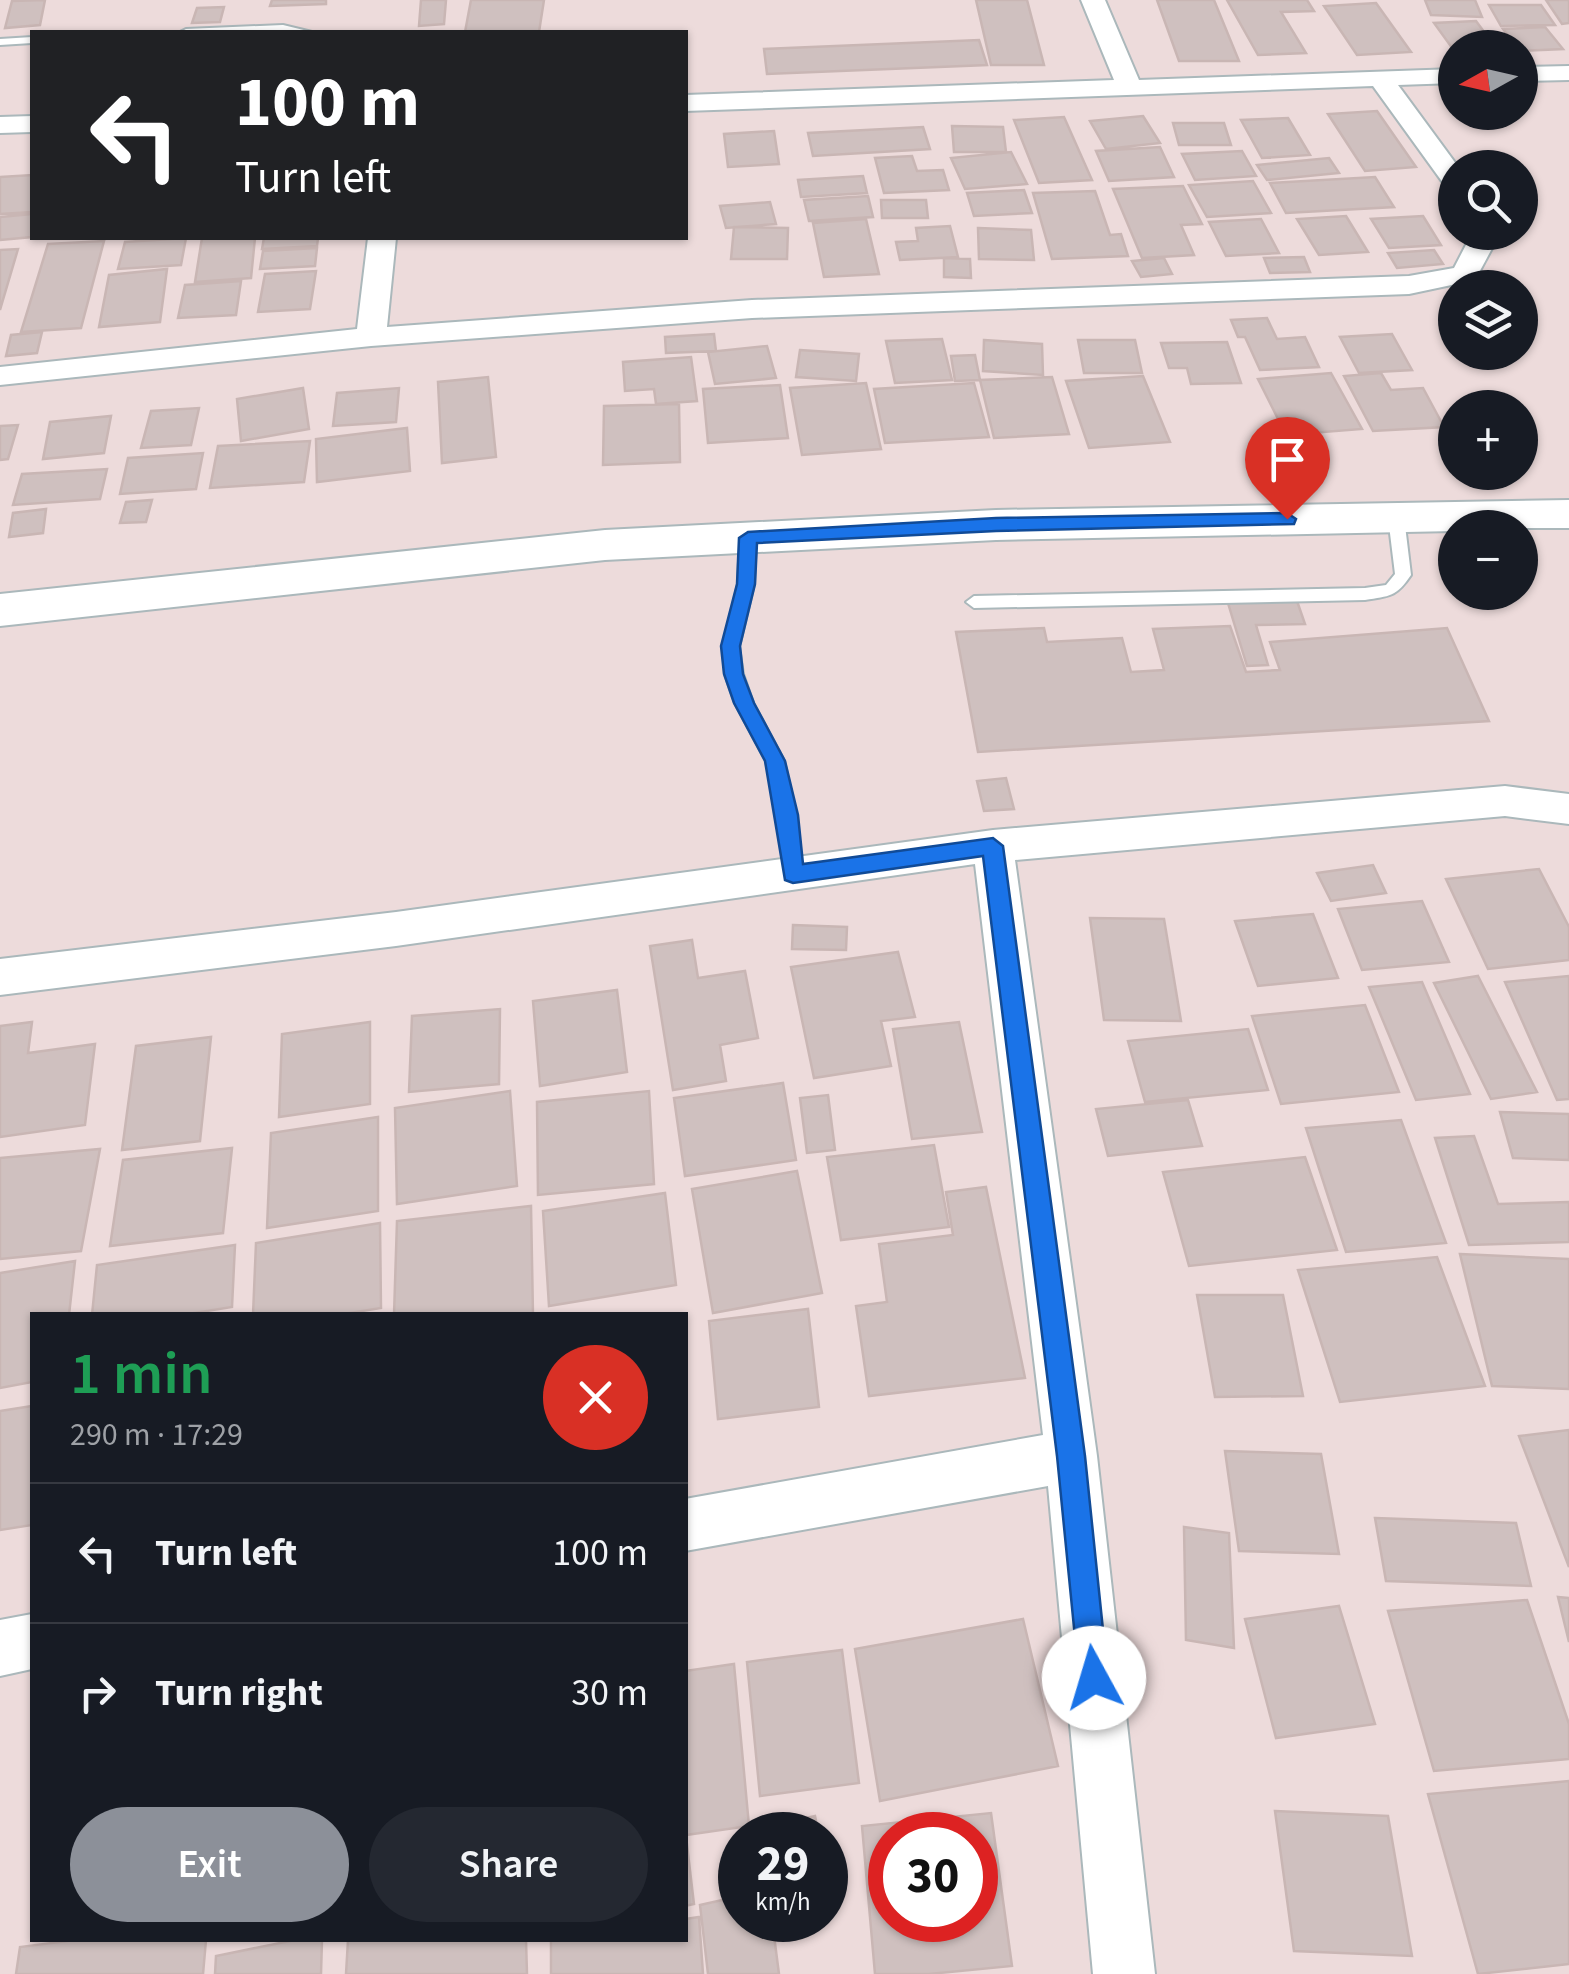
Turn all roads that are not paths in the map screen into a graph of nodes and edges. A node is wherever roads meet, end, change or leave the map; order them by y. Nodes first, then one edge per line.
1 (1093, 0) edge
2 (234, 30) edge
3 (294, 30) edge
4 (30, 40) edge
5 (0, 42) edge
6 (1569, 72) edge
7 (1538, 73) edge
8 (1438, 76) edge
9 (1380, 78) junction
10 (1130, 88) junction
11 (688, 103) edge
12 (30, 124) edge
13 (0, 125) edge
14 (1438, 158) edge
15 (382, 240) edge
16 (1477, 250) edge
17 (370, 336) junction
18 (0, 376) edge
19 (1569, 514) edge
20 (1396, 517) junction
21 (748, 538) junction
22 (974, 602) dead end
23 (0, 610) edge
24 (1569, 809) edge
25 (993, 846) junction
26 (793, 874) junction
27 (0, 977) edge
28 (1071, 1456) junction
29 (688, 1524) edge
30 (30, 1642) edge
31 (0, 1648) edge
32 (1124, 1974) edge

1 - 10 street
2 - 3 lane
4 - 5 lane
6 - 7 street
8 - 9 street
9 - 10 street
9 - 14 street
10 - 11 street
12 - 13 street
15 - 17 street
16 - 17 street
17 - 18 street
19 - 20 main road
20 - 21 main road
20 - 22 lane
21 - 23 main road
21 - 26 lane
24 - 25 street
25 - 26 street
25 - 28 street
26 - 27 street
28 - 29 street
28 - 32 street
30 - 31 street

